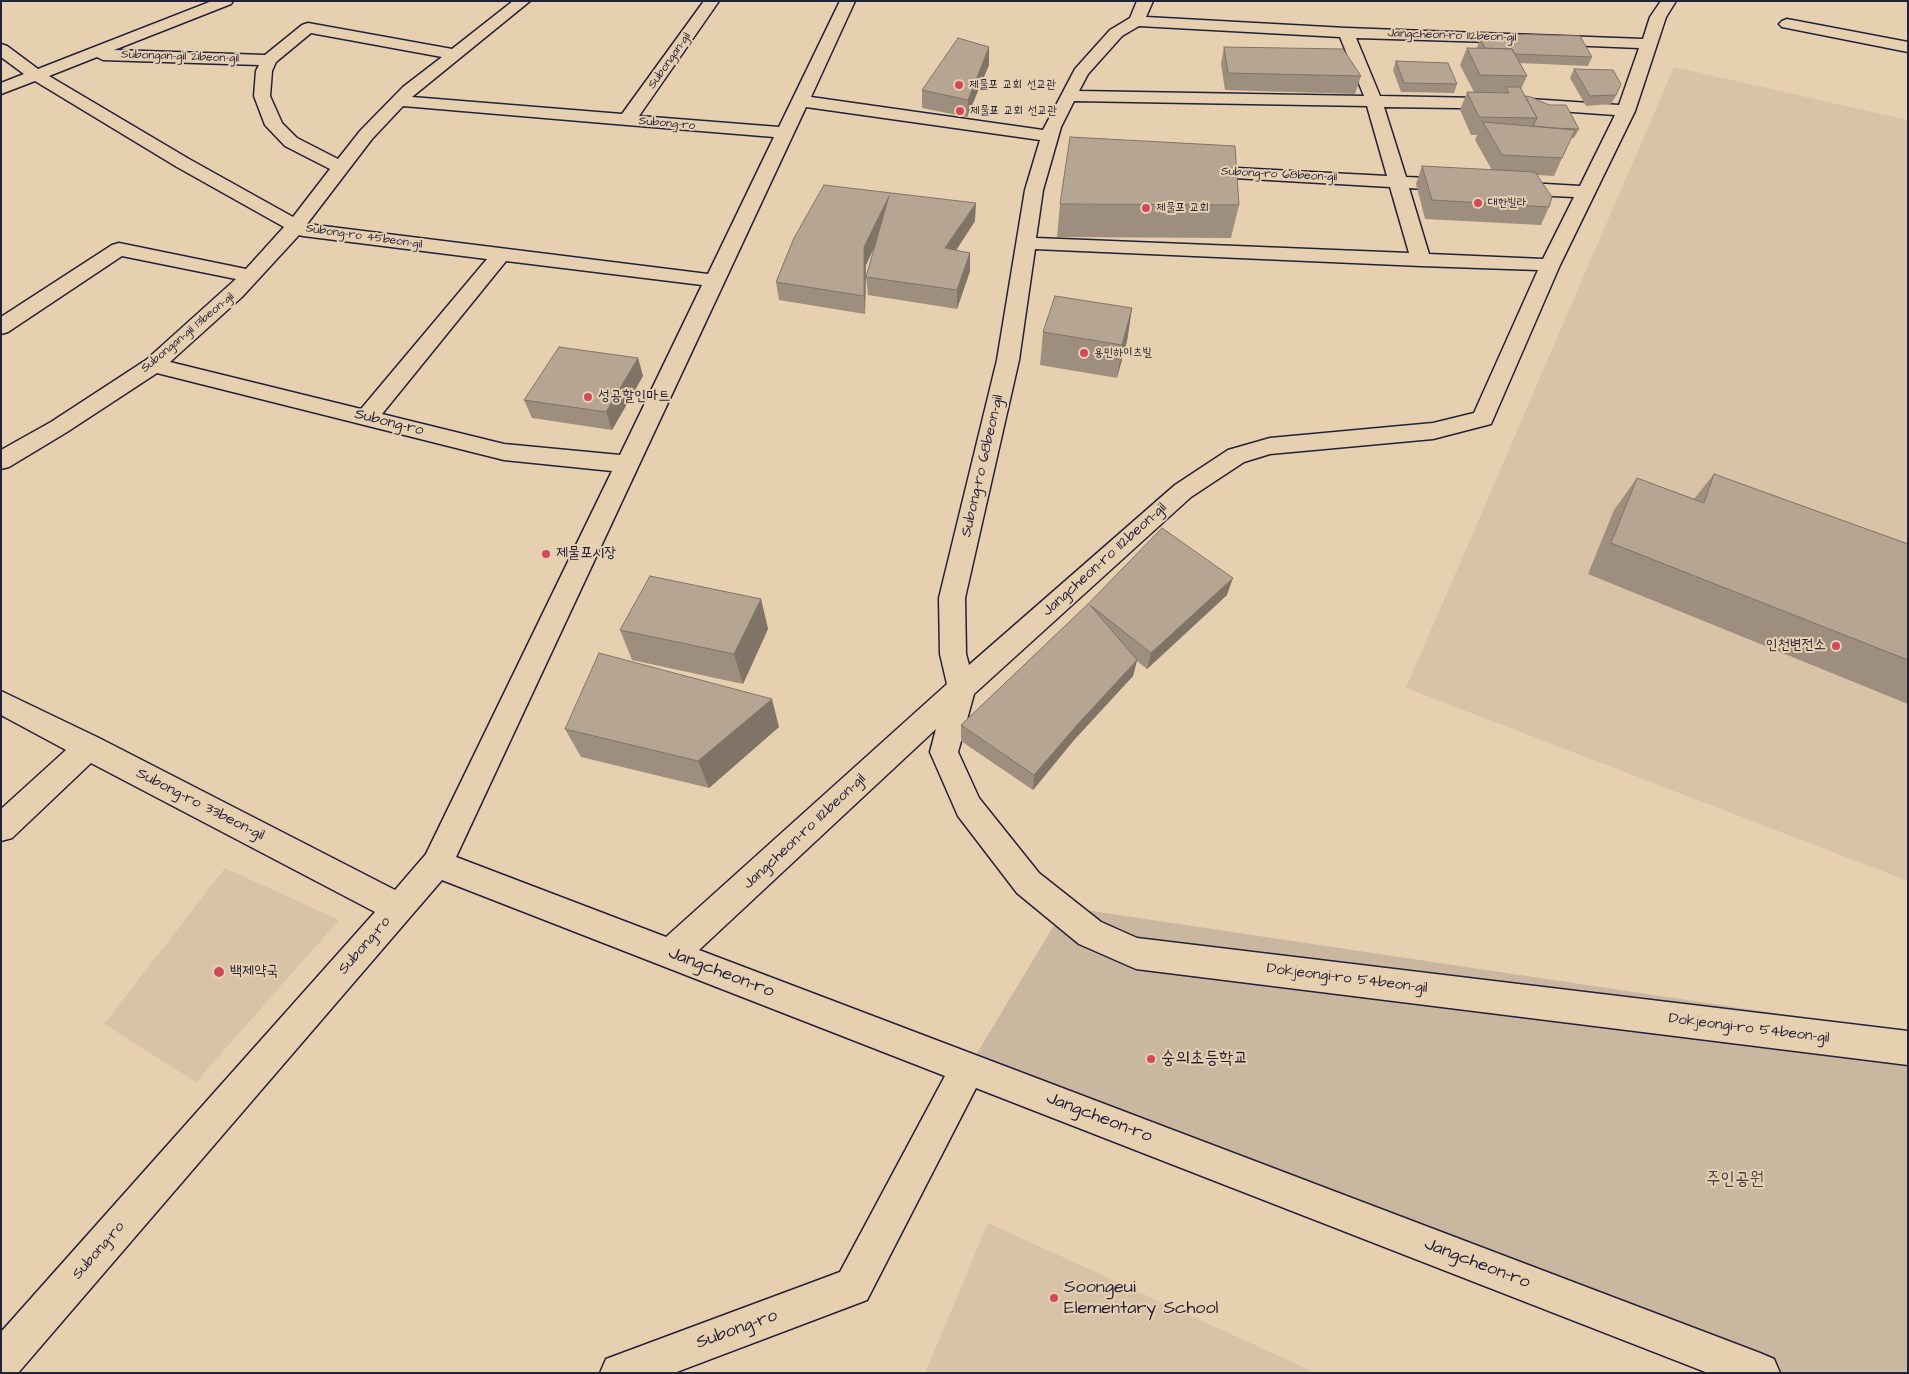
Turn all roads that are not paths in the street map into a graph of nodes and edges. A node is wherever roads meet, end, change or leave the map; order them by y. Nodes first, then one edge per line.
1 (226, 1) edge
2 (523, 1) edge
3 (712, 1) edge
4 (848, 1) edge
5 (1145, 1) edge
6 (1669, 1) edge
7 (1136, 21) junction
8 (1787, 24) dead end
9 (1346, 32) junction
10 (1648, 44) junction
11 (1908, 47) edge
12 (1, 49) edge
13 (92, 54) junction
14 (456, 55) junction
15 (269, 60) junction
16 (38, 75) junction
17 (1, 89) edge
18 (1068, 96) junction
19 (801, 101) junction
20 (399, 102) junction
21 (1374, 102) junction
22 (1626, 110) junction
23 (627, 120) junction
24 (785, 133) junction
25 (1050, 136) junction
26 (341, 168) junction
27 (1180, 170) edge
28 (1396, 182) junction
29 (1471, 186) edge
30 (1490, 187) edge
31 (1586, 192) junction
32 (296, 226) junction
33 (1026, 243) junction
34 (501, 255) junction
35 (1421, 260) junction
36 (1550, 265) junction
37 (250, 276) junction
38 (715, 281) junction
39 (1, 327) edge
40 (154, 365) junction
41 (366, 418) junction
42 (1, 461) edge
43 (628, 464) junction
44 (962, 688) junction
45 (1, 702) edge
46 (89, 747) junction
47 (1, 828) edge
48 (437, 864) junction
49 (398, 908) junction
50 (672, 954) junction
51 (1908, 1048) edge
52 (968, 1068) junction
53 (1, 1362) edge
54 (620, 1373) edge
55 (1760, 1373) edge

1 - 13 street, Subongan-gil 21beon-gil
2 - 14 street, Subongan-gil 13beon-gil
3 - 23 street, Subongan-gil
4 - 19 street, Subong-ro
5 - 7 street
6 - 10 street, Jangcheon-ro 112beon-gil
7 - 9 street
7 - 18 street, Subong-ro 68beon-gil
8 - 11 street
9 - 10 street, Jangcheon-ro 112beon-gil
9 - 21 street
10 - 22 street, Jangcheon-ro 112beon-gil
12 - 16 street, Subong-ro 45beon-gil
13 - 15 street, Subongan-gil 21beon-gil
13 - 16 street, Subongan-gil 21beon-gil
14 - 15 street
14 - 20 street, Subongan-gil 13beon-gil
15 - 26 street
16 - 17 street, Subongan-gil 21beon-gil
16 - 32 street, Subong-ro 45beon-gil
18 - 21 street
18 - 25 street, Subong-ro 68beon-gil
19 - 24 street, Subong-ro
19 - 25 street
20 - 23 street, Subong-ro
20 - 26 street, Subongan-gil 13beon-gil
21 - 22 street
21 - 28 street
22 - 31 street, Jangcheon-ro 112beon-gil
23 - 24 street, Subong-ro
24 - 38 street, Subong-ro
25 - 33 street, Subong-ro 68beon-gil
26 - 32 street, Subongan-gil 13beon-gil
27 - 28 street, Subong-ro 68beon-gil
28 - 29 street
28 - 35 street
30 - 31 street
31 - 36 street, Jangcheon-ro 112beon-gil
32 - 34 street, Subong-ro 45beon-gil
32 - 37 street, Subongan-gil 13beon-gil
33 - 35 street
33 - 44 street, Subong-ro 68beon-gil
34 - 38 street, Subong-ro 45beon-gil
34 - 41 street
35 - 36 street
36 - 44 street, Jangcheon-ro 112beon-gil
37 - 39 street
37 - 40 street, Subongan-gil 13beon-gil
38 - 43 street, Subong-ro
40 - 41 street, Subong-ro
40 - 42 street, Subongan-gil 13beon-gil
41 - 43 street, Subong-ro
43 - 48 street, Subong-ro
44 - 50 street, Jangcheon-ro 112beon-gil
44 - 51 street, Dokjeongi-ro 54beon-gil
45 - 46 street, Subong-ro 33beon-gil
46 - 47 street
46 - 49 street, Subong-ro 33beon-gil
48 - 49 street, Subong-ro
48 - 50 street, Jangcheon-ro
49 - 53 street, Subong-ro
50 - 52 street, Jangcheon-ro
52 - 54 street, Subong-ro
52 - 55 street, Jangcheon-ro

